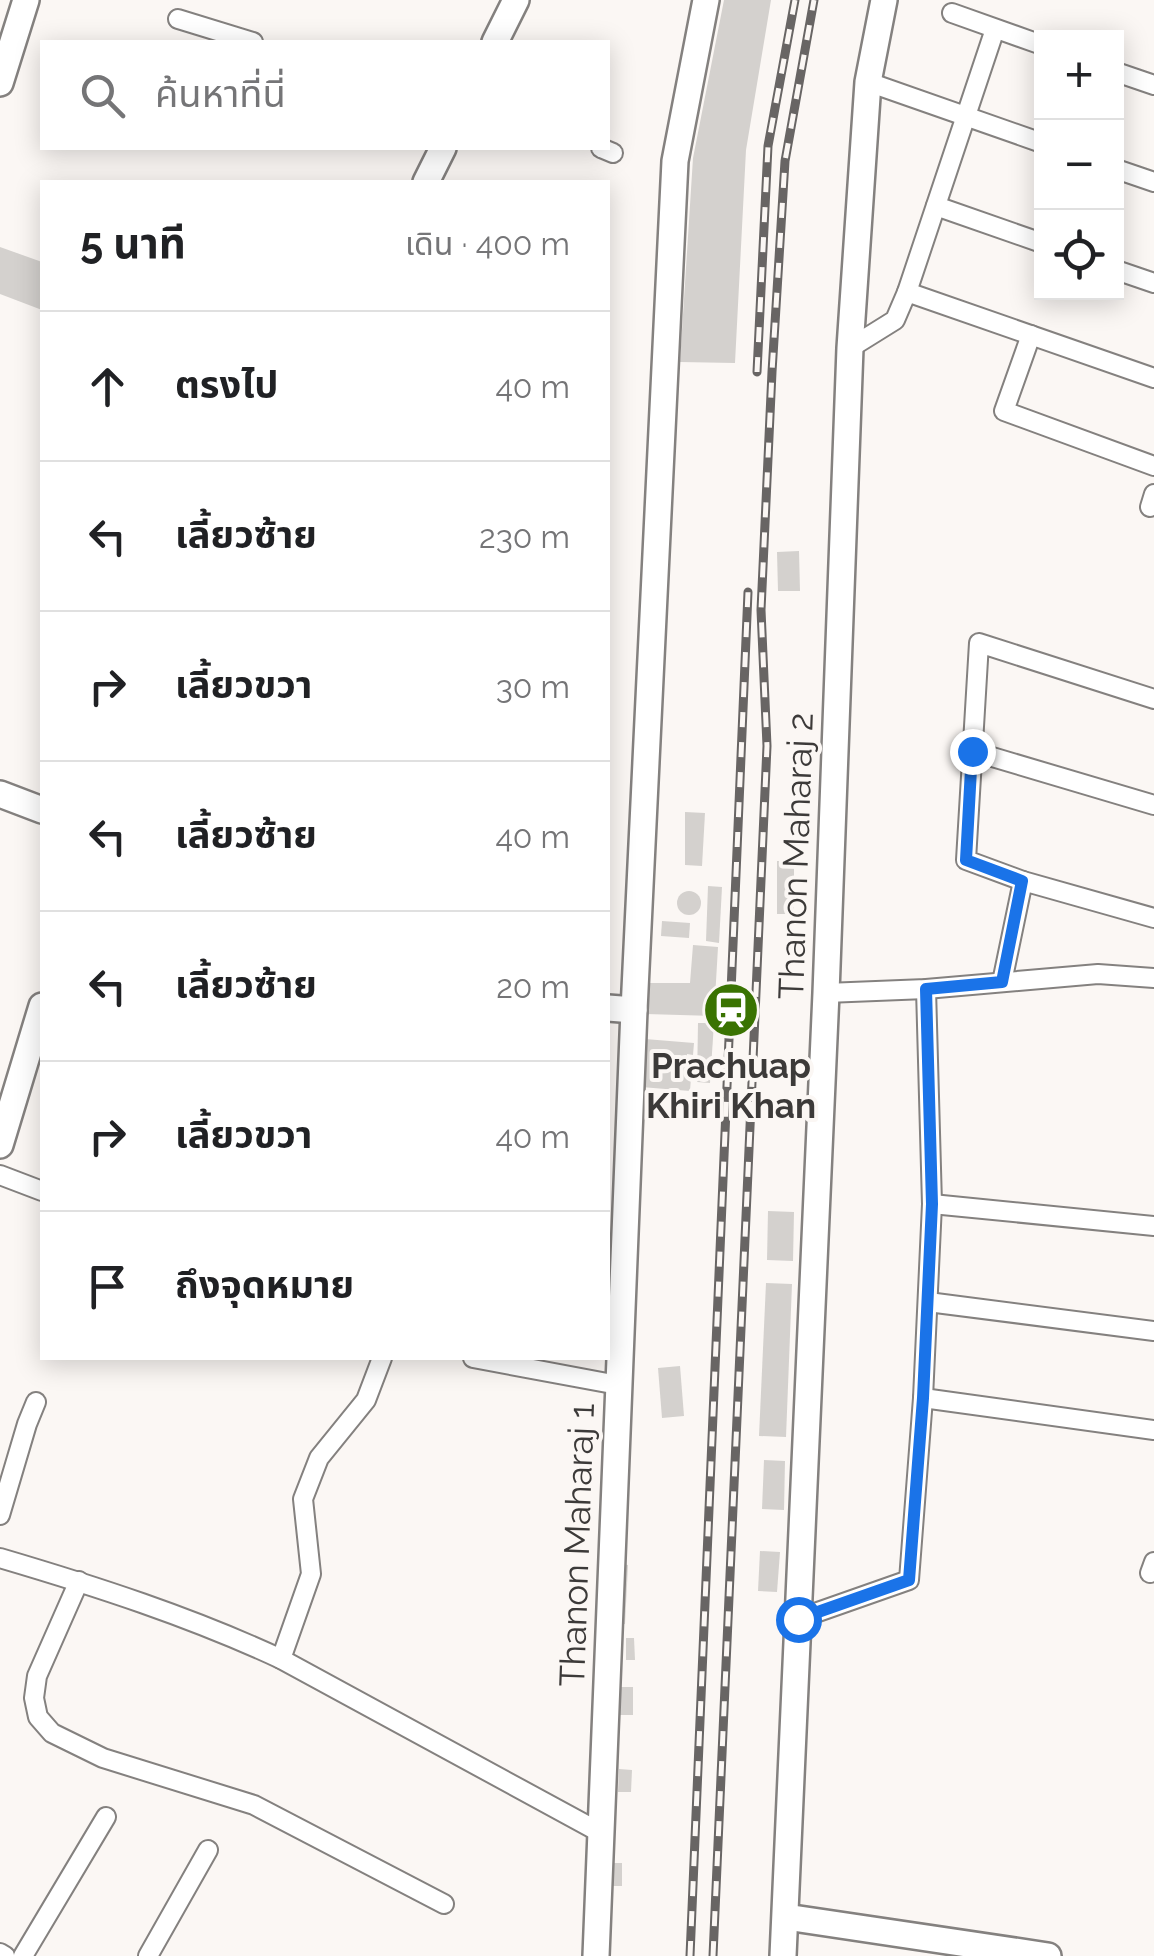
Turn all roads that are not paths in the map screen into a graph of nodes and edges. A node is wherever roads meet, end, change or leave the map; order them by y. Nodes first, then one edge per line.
1 (26, 0) edge
2 (516, 0) edge
3 (706, 0) edge
4 (884, 0) edge
5 (952, 13) dead end
6 (178, 19) dead end
7 (995, 29) junction
8 (247, 40) edge
9 (496, 40) edge
10 (1034, 43) edge
11 (1124, 75) edge
12 (868, 82) junction
13 (0, 83) edge
14 (1154, 85) edge
15 (967, 117) junction
16 (1034, 140) edge
17 (442, 150) edge
18 (1124, 172) edge
19 (427, 180) edge
20 (1154, 182) edge
21 (936, 206) junction
22 (1034, 241) edge
23 (1124, 273) edge
24 (1154, 283) edge
25 (907, 292) junction
26 (1031, 336) junction
27 (850, 348) junction
28 (1154, 378) edge
29 (1154, 466) edge
30 (1154, 699) edge
31 (972, 751) junction
32 (0, 794) edge
33 (1154, 806) edge
34 (40, 809) edge
35 (1022, 881) junction
36 (1154, 918) edge
37 (1154, 978) edge
38 (1002, 982) junction
39 (926, 989) junction
40 (826, 993) junction
41 (610, 1008) edge
42 (634, 1010) junction
43 (40, 1013) edge
44 (0, 1144) edge
45 (0, 1175) edge
46 (40, 1191) edge
47 (932, 1204) junction
48 (1154, 1226) edge
49 (928, 1302) junction
50 (1154, 1331) edge
51 (381, 1360) edge
52 (484, 1360) edge
53 (618, 1385) junction
54 (923, 1398) junction
55 (36, 1402) dead end
56 (1154, 1430) edge
57 (0, 1515) edge
58 (0, 1558) edge
59 (79, 1581) junction
60 (798, 1619) junction
61 (281, 1659) junction
62 (106, 1817) dead end
63 (601, 1833) junction
64 (208, 1850) dead end
65 (444, 1904) dead end
66 (786, 1917) junction
67 (976, 1950) edge
68 (23, 1956) edge
69 (148, 1956) edge
70 (596, 1956) edge
71 (784, 1956) edge
72 (1048, 1956) edge

1 - 13 street
2 - 9 street
3 - 42 street, Thanon Maharaj 1
4 - 12 street, Thanon Maharaj 2
5 - 7 street
6 - 8 street
7 - 10 street
7 - 15 street
11 - 14 street
12 - 15 street
12 - 27 street, Thanon Maharaj 2
15 - 16 street
15 - 21 street
17 - 19 street
18 - 20 street
21 - 22 street
21 - 25 street
23 - 24 street
25 - 26 street
25 - 27 street
26 - 28 street
26 - 29 street
27 - 40 street, Thanon Maharaj 2
30 - 31 street
31 - 33 street
31 - 35 street
32 - 34 street
35 - 36 street
35 - 38 street
37 - 38 street
38 - 39 street
39 - 40 street
39 - 47 street
40 - 60 street, Thanon Maharaj 2
41 - 42 street
42 - 53 street, Thanon Maharaj 1
43 - 44 street
45 - 46 street
47 - 48 street
47 - 49 street
49 - 50 street
49 - 54 street
51 - 61 street
52 - 53 street
53 - 63 street, Thanon Maharaj 1
54 - 56 street
54 - 60 street
55 - 57 street
58 - 59 street
59 - 61 street
59 - 65 street
60 - 66 street, Thanon Maharaj 2
61 - 63 street
62 - 68 street
63 - 70 street, Thanon Maharaj 1
64 - 69 street
66 - 67 street
66 - 71 street, Thanon Maharaj 2
67 - 72 street

